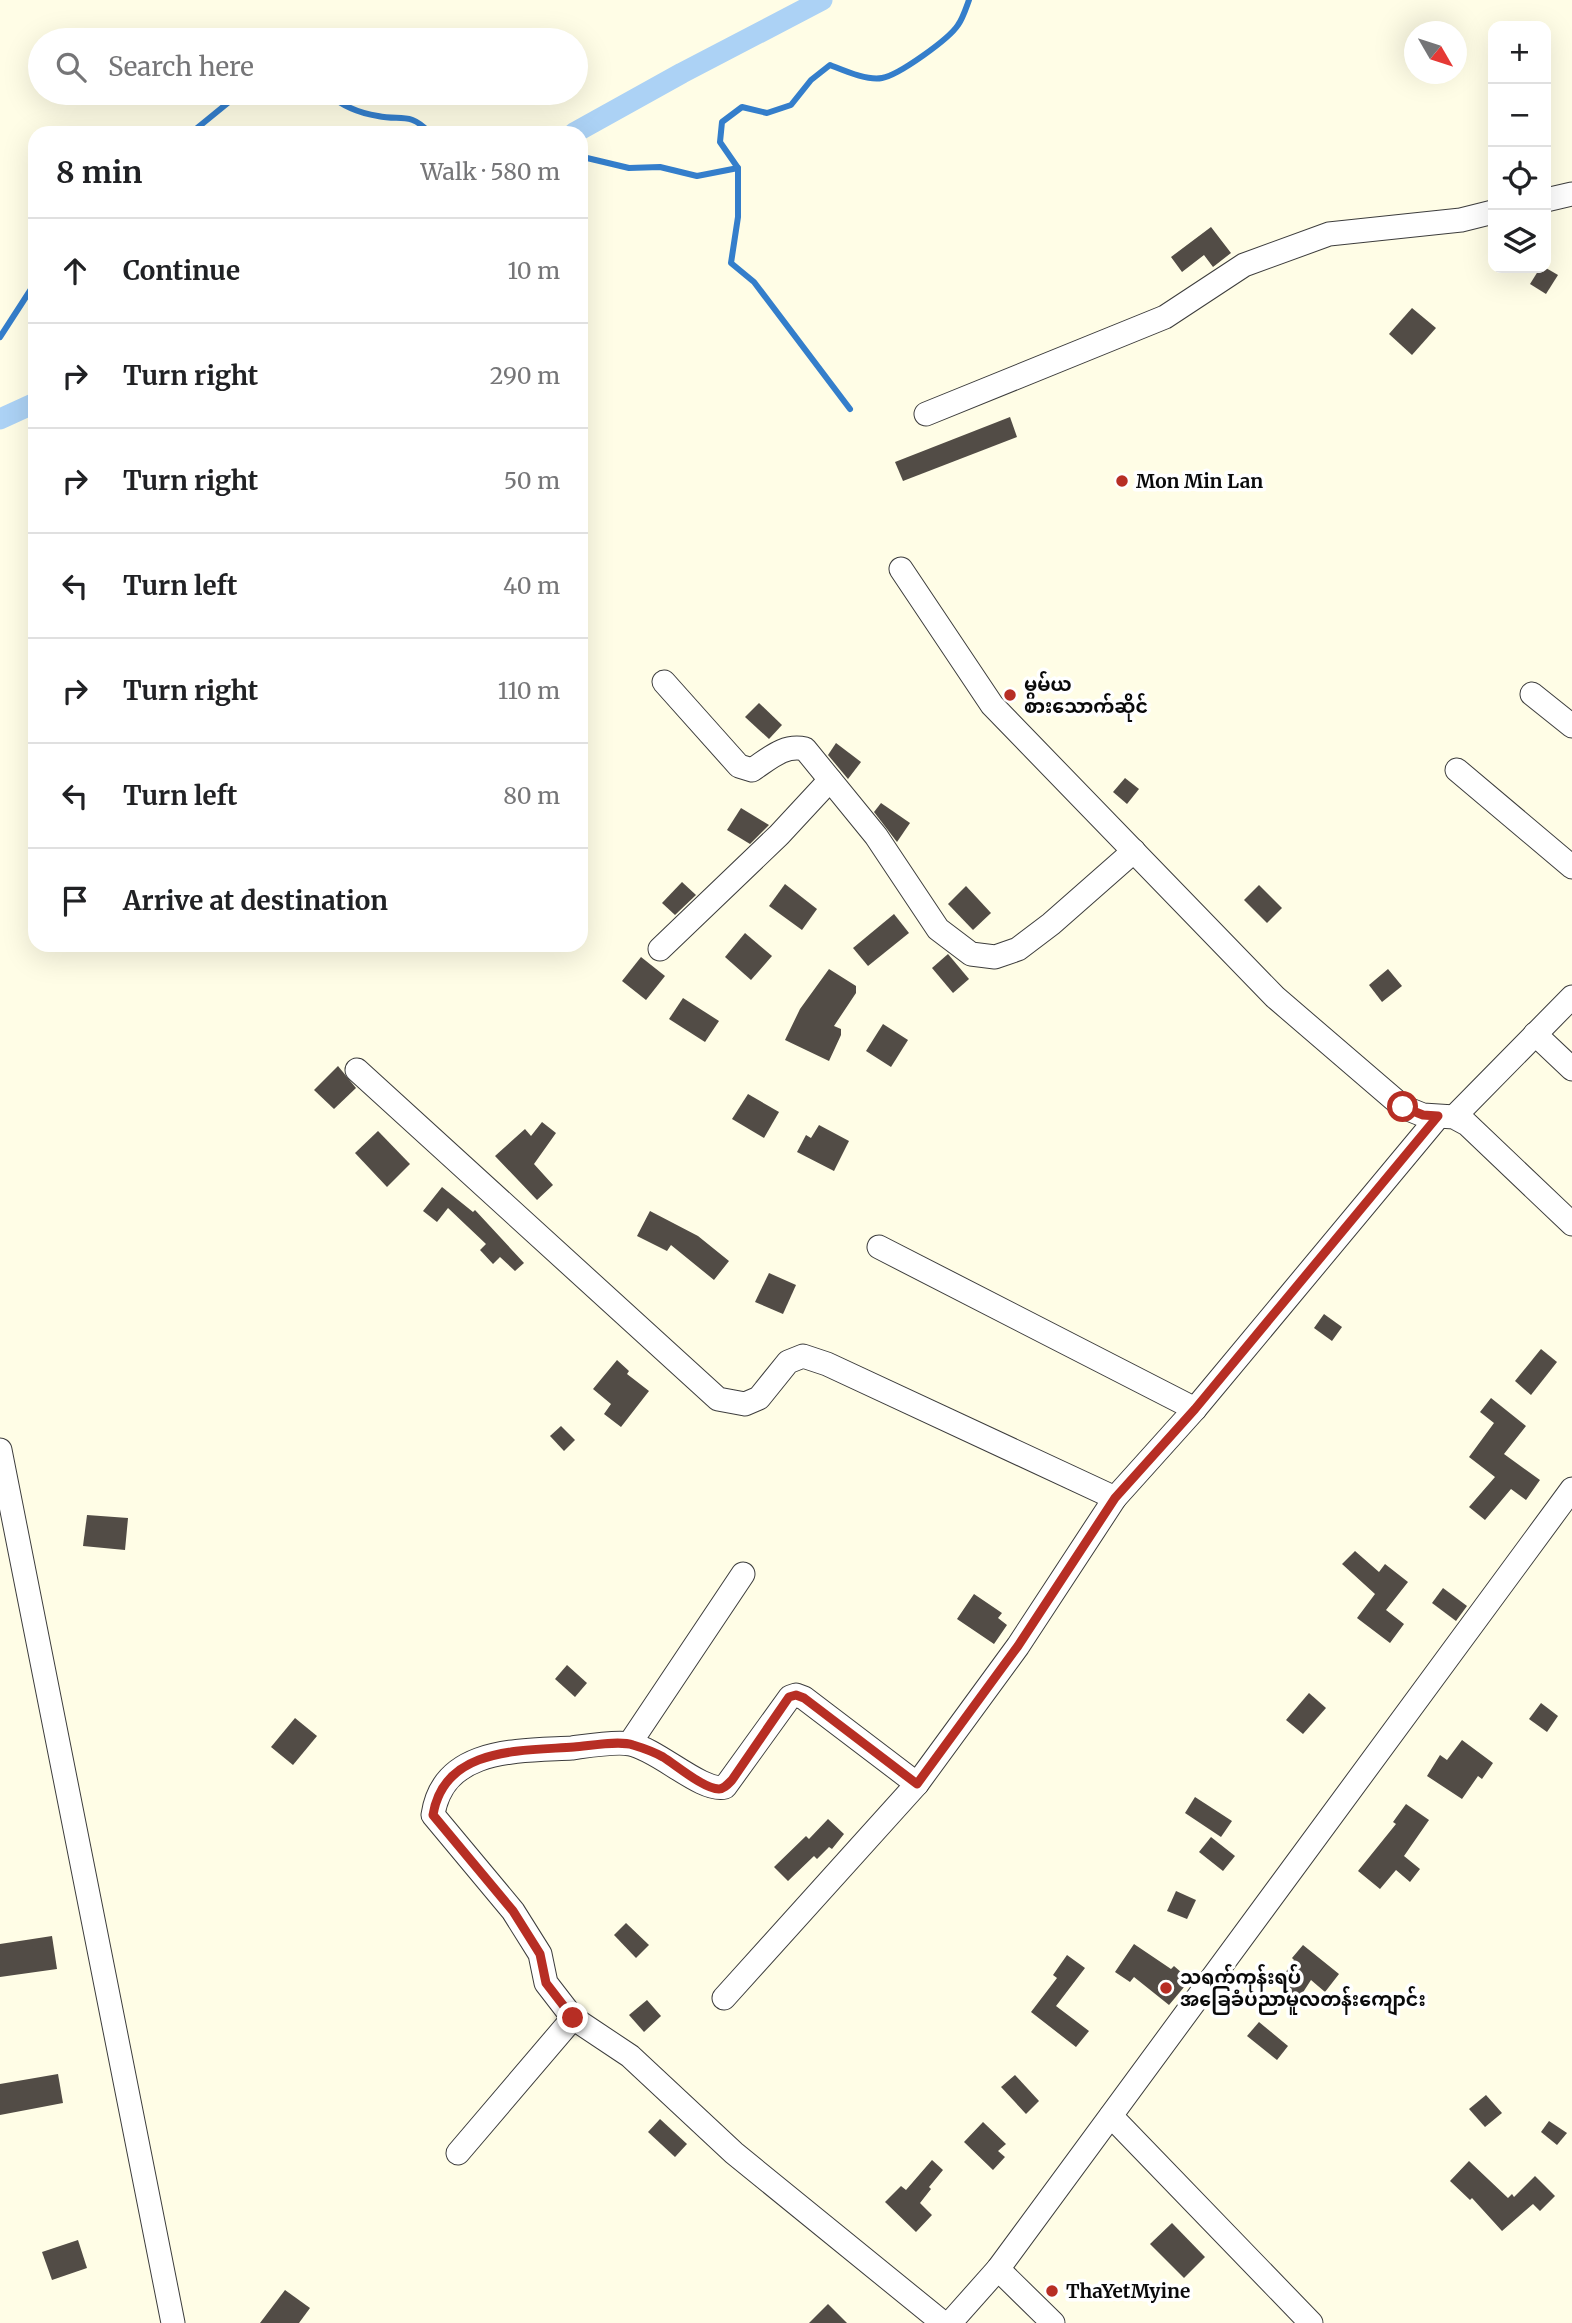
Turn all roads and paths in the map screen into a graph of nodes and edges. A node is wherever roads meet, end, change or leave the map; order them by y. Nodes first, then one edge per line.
1 (1572, 194) edge
2 (1551, 199) edge
3 (1488, 213) edge
4 (926, 414) dead end
5 (901, 569) dead end
6 (664, 682) dead end
7 (1532, 694) dead end
8 (1572, 726) edge
9 (1457, 770) dead end
10 (831, 780) junction
11 (1134, 851) junction
12 (1572, 867) edge
13 (660, 949) dead end
14 (1572, 997) edge
15 (1535, 1034) junction
16 (1572, 1069) edge
17 (357, 1070) dead end
18 (1446, 1117) junction
19 (1572, 1224) edge
20 (880, 1247) dead end
21 (1195, 1409) junction
22 (0, 1450) edge
23 (1115, 1498) junction
24 (1569, 1498) edge
25 (743, 1574) dead end
26 (630, 1743) junction
27 (917, 1784) junction
28 (724, 1998) dead end
29 (573, 2018) junction
30 (1111, 2116) junction
31 (458, 2153) dead end
32 (998, 2269) junction
33 (173, 2323) edge
34 (943, 2323) edge
35 (950, 2323) edge
36 (1053, 2323) edge
37 (1311, 2323) edge

1 - 2 street
3 - 4 street
5 - 11 street
6 - 10 street
7 - 8 street
9 - 12 street
10 - 11 street
10 - 13 street
11 - 18 street
14 - 15 street
15 - 16 street
15 - 18 street
17 - 23 street
18 - 19 street
18 - 21 street
20 - 21 street
21 - 23 street
22 - 33 street
23 - 27 street
24 - 30 street
25 - 26 street
26 - 27 street
26 - 29 street
27 - 28 street
29 - 31 street
29 - 34 street
30 - 32 street
30 - 37 street
32 - 35 street
32 - 36 street

